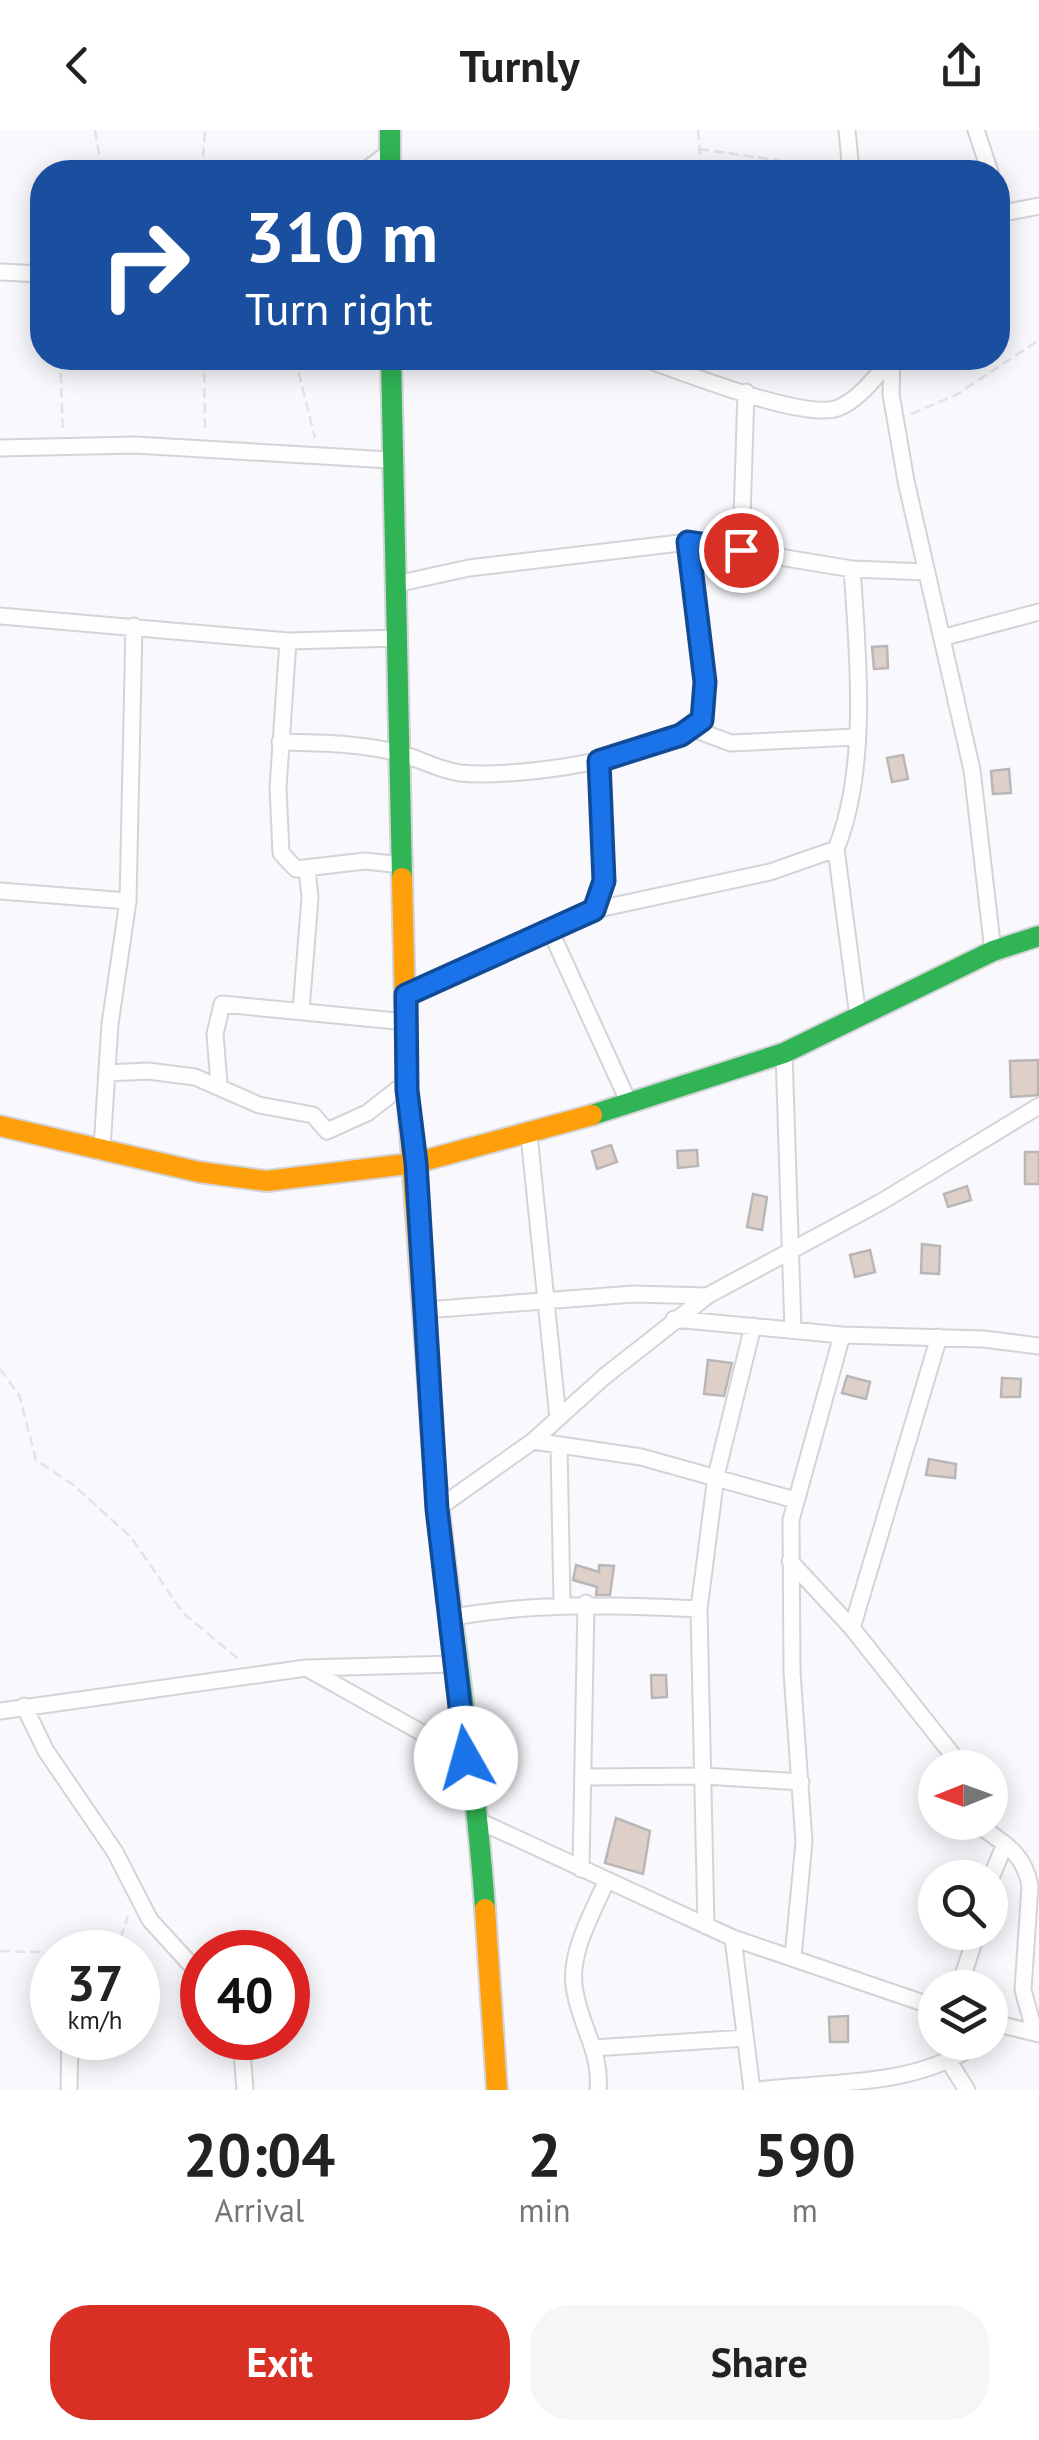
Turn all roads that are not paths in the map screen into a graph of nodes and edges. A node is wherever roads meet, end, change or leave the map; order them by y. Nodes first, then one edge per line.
1 (390, 130) edge
2 (847, 130) edge
3 (976, 130) edge
4 (390, 160) edge
5 (850, 160) edge
6 (986, 160) edge
7 (1010, 208) edge
8 (1037, 211) edge
9 (0, 272) edge
10 (30, 273) edge
11 (391, 370) edge
12 (679, 370) edge
13 (880, 370) edge
14 (892, 370) edge
15 (746, 392) junction
16 (0, 448) edge
17 (390, 460) junction
18 (688, 542) junction
19 (741, 550) junction
20 (852, 569) junction
21 (928, 572) junction
22 (396, 584) junction
23 (1039, 612) edge
24 (0, 616) edge
25 (134, 626) junction
26 (398, 638) junction
27 (946, 638) junction
28 (288, 641) junction
29 (692, 729) junction
30 (855, 737) junction
31 (280, 742) junction
32 (399, 753) junction
33 (599, 761) junction
34 (836, 849) junction
35 (402, 865) junction
36 (307, 868) junction
37 (0, 891) edge
38 (128, 901) junction
39 (594, 910) junction
40 (550, 930) junction
41 (1039, 936) edge
42 (993, 951) junction
43 (406, 995) junction
44 (301, 1010) junction
45 (858, 1017) junction
46 (406, 1022) junction
47 (784, 1053) junction
48 (107, 1074) junction
49 (407, 1082) junction
50 (219, 1084) junction
51 (629, 1103) junction
52 (1039, 1106) edge
53 (0, 1126) edge
54 (529, 1134) junction
55 (102, 1148) junction
56 (416, 1163) junction
57 (792, 1250) junction
58 (707, 1296) junction
59 (548, 1300) junction
60 (425, 1310) junction
61 (674, 1320) junction
62 (752, 1326) junction
63 (793, 1330) junction
64 (842, 1335) junction
65 (940, 1338) junction
66 (1039, 1346) edge
67 (558, 1418) junction
68 (533, 1441) junction
69 (559, 1445) junction
70 (716, 1476) junction
71 (795, 1500) junction
72 (437, 1509) junction
73 (790, 1560) junction
74 (586, 1603) junction
75 (562, 1604) junction
76 (700, 1610) junction
77 (449, 1618) junction
78 (852, 1628) junction
79 (455, 1664) junction
80 (306, 1668) junction
81 (24, 1706) junction
82 (0, 1711) edge
83 (949, 1750) edge
84 (466, 1758) junction
85 (704, 1776) junction
86 (586, 1777) junction
87 (801, 1782) junction
88 (479, 1821) junction
89 (999, 1840) edge
90 (1005, 1844) junction
91 (1020, 1854) junction
92 (998, 1860) edge
93 (1039, 1863) edge
94 (581, 1869) junction
95 (606, 1882) junction
96 (706, 1926) junction
97 (733, 1938) junction
98 (180, 1953) edge
99 (793, 1957) junction
100 (918, 2001) edge
101 (1008, 2028) edge
102 (1037, 2033) edge
103 (745, 2038) junction
104 (594, 2048) junction
105 (69, 2060) edge
106 (243, 2060) edge
107 (954, 2060) edge
108 (950, 2063) junction
109 (68, 2090) edge
110 (245, 2090) edge
111 (497, 2090) edge
112 (598, 2090) edge
113 (754, 2090) edge
114 (967, 2090) edge

1 - 4 street
2 - 5 street
3 - 6 street
7 - 8 street
9 - 10 street
11 - 17 street
12 - 15 street
13 - 15 street
14 - 21 street
15 - 19 street
16 - 17 street
17 - 22 street
18 - 19 street
18 - 22 street
18 - 29 street
19 - 20 street
20 - 21 street
20 - 30 street
21 - 27 street
22 - 26 street
23 - 27 street
24 - 25 street
25 - 28 street
25 - 38 street
26 - 28 street
26 - 32 street
27 - 42 street
28 - 31 street
29 - 30 street
29 - 33 street
30 - 34 street
31 - 32 street
31 - 36 street
32 - 33 street
32 - 35 street
33 - 39 street
34 - 39 street
34 - 45 street
35 - 36 street
35 - 43 street
36 - 44 street
37 - 38 street
38 - 48 street
39 - 40 street
40 - 43 street
40 - 51 street
41 - 42 street
42 - 45 street
43 - 46 street
44 - 46 street
44 - 50 street
45 - 47 street
46 - 49 street
47 - 51 street
47 - 57 street
48 - 50 street
48 - 55 street
49 - 50 street
49 - 56 street
51 - 54 street
52 - 57 street
53 - 55 street
54 - 56 street
54 - 59 street
55 - 56 street
56 - 60 street
57 - 58 street
57 - 63 street
58 - 59 street
58 - 61 street
59 - 60 street
59 - 67 street
60 - 72 street
61 - 62 street
61 - 67 street
62 - 63 street
62 - 70 street
63 - 64 street
64 - 65 street
64 - 71 street
65 - 66 street
65 - 78 street
67 - 68 street
68 - 69 street
68 - 72 street
69 - 70 street
69 - 75 street
70 - 71 street
70 - 76 street
71 - 73 street
72 - 77 street
73 - 78 street
73 - 87 street
74 - 75 street
74 - 76 street
74 - 86 street
75 - 77 street
76 - 85 street
77 - 79 street
78 - 83 street
79 - 80 street
79 - 84 street
80 - 81 street
80 - 84 street
81 - 82 street
81 - 98 street
84 - 88 street
85 - 86 street
85 - 87 street
85 - 96 street
86 - 94 street
87 - 99 street
88 - 94 street
88 - 111 street
89 - 90 street
90 - 91 street
90 - 92 street
91 - 93 street
91 - 102 street
94 - 95 street
95 - 96 street
95 - 104 street
96 - 97 street
97 - 99 street
97 - 103 street
99 - 100 street
101 - 102 street
103 - 104 street
103 - 113 street
104 - 112 street
105 - 109 street
106 - 110 street
107 - 108 street
108 - 113 street
108 - 114 street

